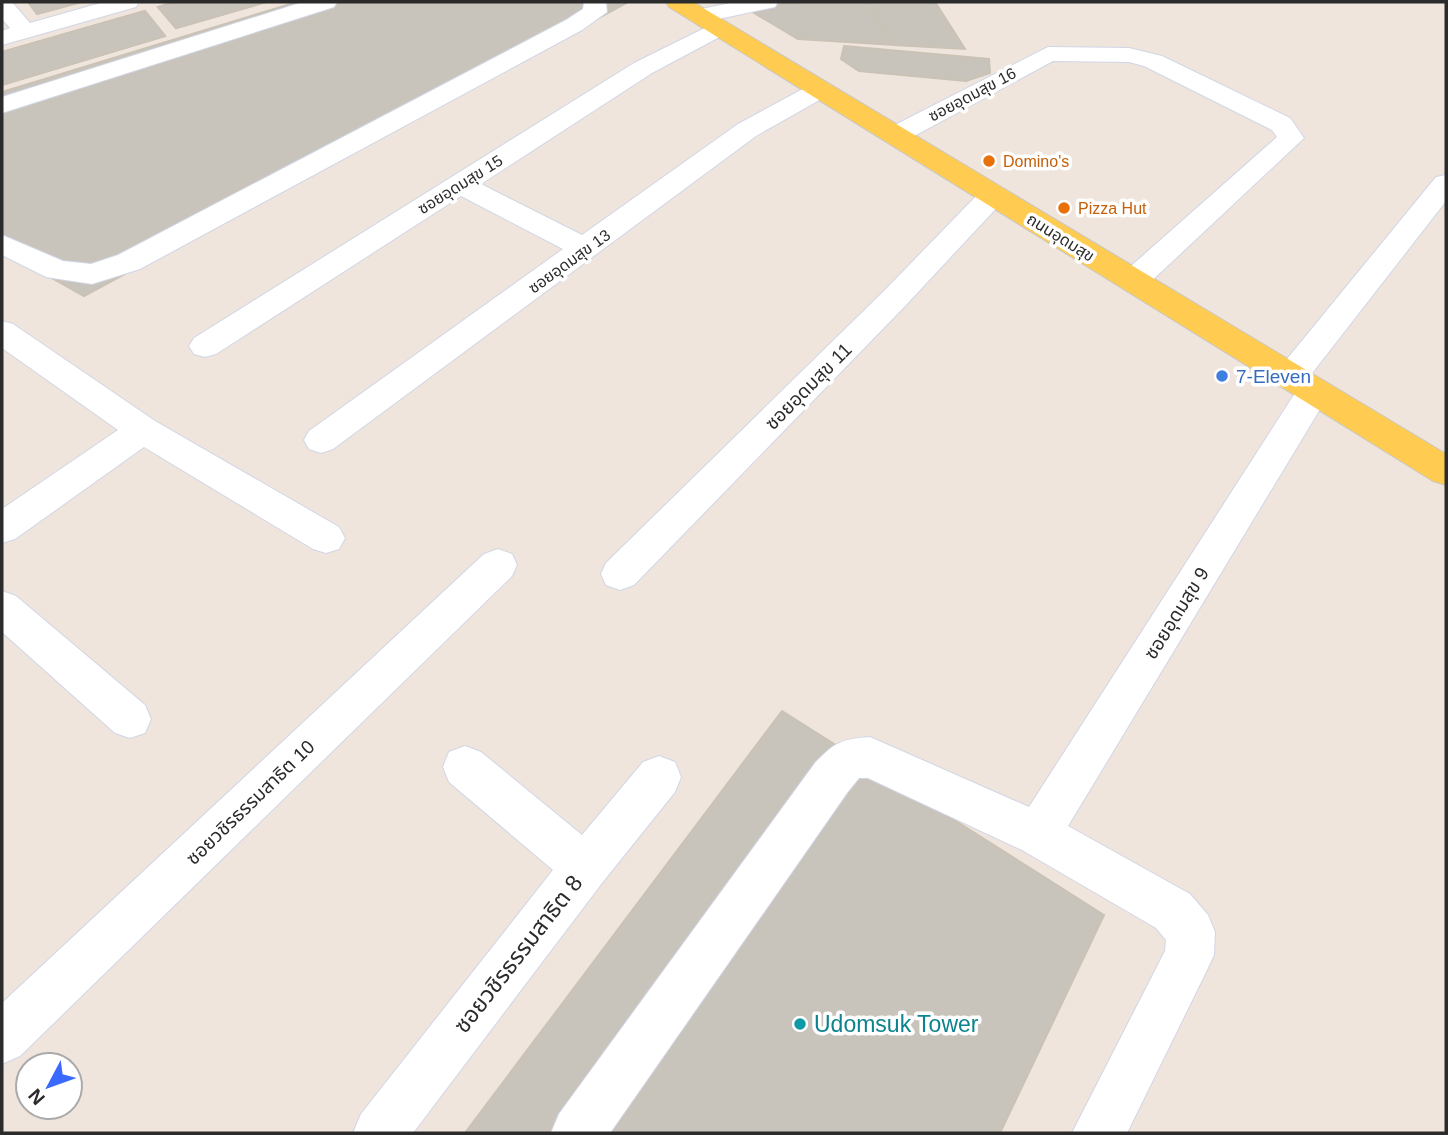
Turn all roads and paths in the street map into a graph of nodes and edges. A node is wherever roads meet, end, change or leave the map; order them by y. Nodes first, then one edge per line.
1 (128, 2) edge
2 (326, 2) edge
3 (595, 2) edge
4 (767, 2) edge
5 (2, 4) edge
6 (102, 5) edge
7 (699, 15) edge
8 (13, 34) edge
9 (821, 89) junction
10 (2, 105) edge
11 (896, 135) junction
12 (1446, 183) edge
13 (460, 184) junction
14 (993, 195) junction
15 (2, 244) edge
16 (585, 249) junction
17 (1133, 281) junction
18 (2, 332) edge
19 (205, 346) dead end
20 (1302, 385) junction
21 (143, 430) junction
22 (321, 440) dead end
23 (1446, 471) edge
24 (2, 528) edge
25 (326, 538) dead end
26 (498, 565) dead end
27 (620, 574) dead end
28 (2, 608) edge
29 (130, 719) dead end
30 (465, 767) dead end
31 (659, 777) dead end
32 (1038, 834) junction
33 (585, 867) junction
34 (2, 1038) edge
35 (380, 1133) edge
36 (578, 1133) edge
37 (1099, 1133) edge

1 - 6 street
2 - 10 street
3 - 15 street
4 - 7 street, ซอยอุดมสุข 15
5 - 8 street
6 - 8 street
7 - 9 main road, ถนนอุดมสุข
7 - 13 street, ซอยอุดมสุข 15
9 - 11 main road, ถนนอุดมสุข
9 - 16 street, ซอยอุดมสุข 13
11 - 14 main road, ถนนอุดมสุข
11 - 17 street, ซอยอุดมสุข 16
12 - 20 street, ซอยอุดมสุข 9
13 - 16 street
13 - 19 street, ซอยอุดมสุข 15
14 - 17 main road, ถนนอุดมสุข
14 - 27 street, ซอยอุดมสุข 11
16 - 22 street, ซอยอุดมสุข 13
17 - 20 main road, ถนนอุดมสุข
18 - 21 street
20 - 23 main road, ถนนอุดมสุข
20 - 32 street, ซอยอุดมสุข 9
21 - 24 street
21 - 25 street
26 - 34 street, ซอยวชิรธรรมสาธิต 10
28 - 29 street
30 - 33 street
31 - 33 street, ซอยวชิรธรรมสาธิต 8
32 - 36 street
32 - 37 street
33 - 35 street, ซอยวชิรธรรมสาธิต 8

